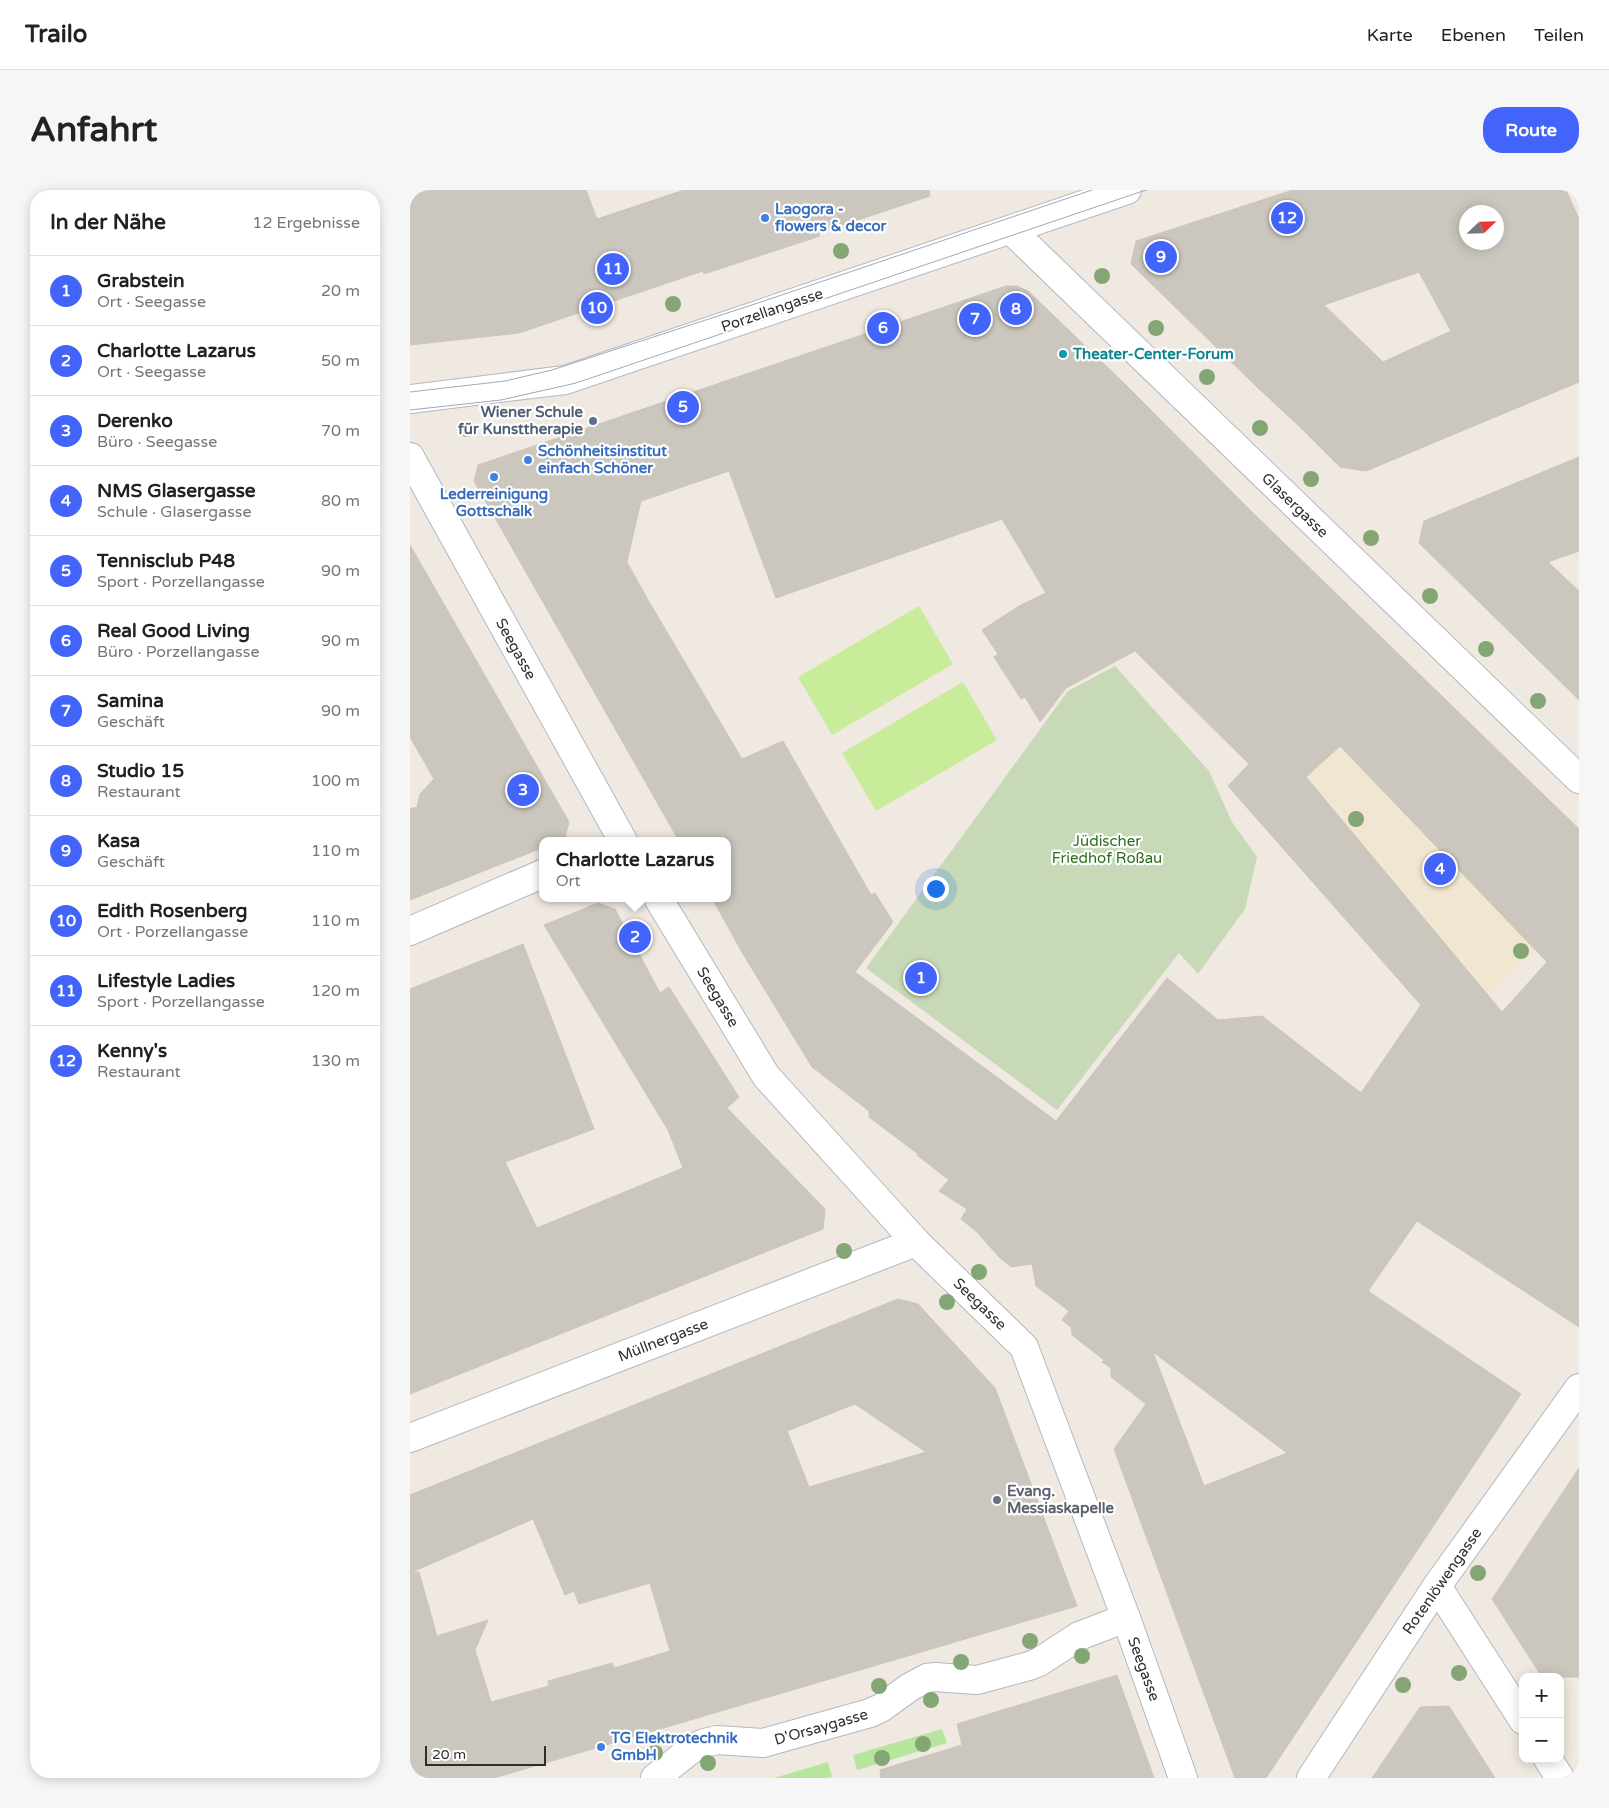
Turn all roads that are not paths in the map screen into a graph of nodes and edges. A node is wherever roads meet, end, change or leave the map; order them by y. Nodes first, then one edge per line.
1 (1127, 190) edge
2 (1010, 230) junction
3 (410, 399) edge
4 (410, 457) edge
5 (1579, 779) edge
6 (620, 837) edge
7 (539, 875) edge
8 (660, 902) edge
9 (410, 930) edge
10 (916, 1242) junction
11 (1579, 1388) edge
12 (410, 1438) edge
13 (1437, 1586) junction
14 (1126, 1618) junction
15 (1522, 1718) edge
16 (1551, 1763) edge
17 (655, 1778) edge
18 (1183, 1778) edge
19 (1311, 1778) edge
20 (1560, 1778) edge

1 - 2 street, Porzellangasse
2 - 3 street, Porzellangasse
2 - 5 street, Glasergasse
4 - 6 street, Seegasse
7 - 9 street
8 - 10 street, Seegasse
10 - 12 street, Müllnergasse
10 - 14 street, Seegasse
11 - 13 street, Rotenlöwengasse
13 - 15 street
13 - 19 street, Rotenlöwengasse
14 - 17 street, D'Orsaygasse
14 - 18 street, Seegasse
16 - 20 street

